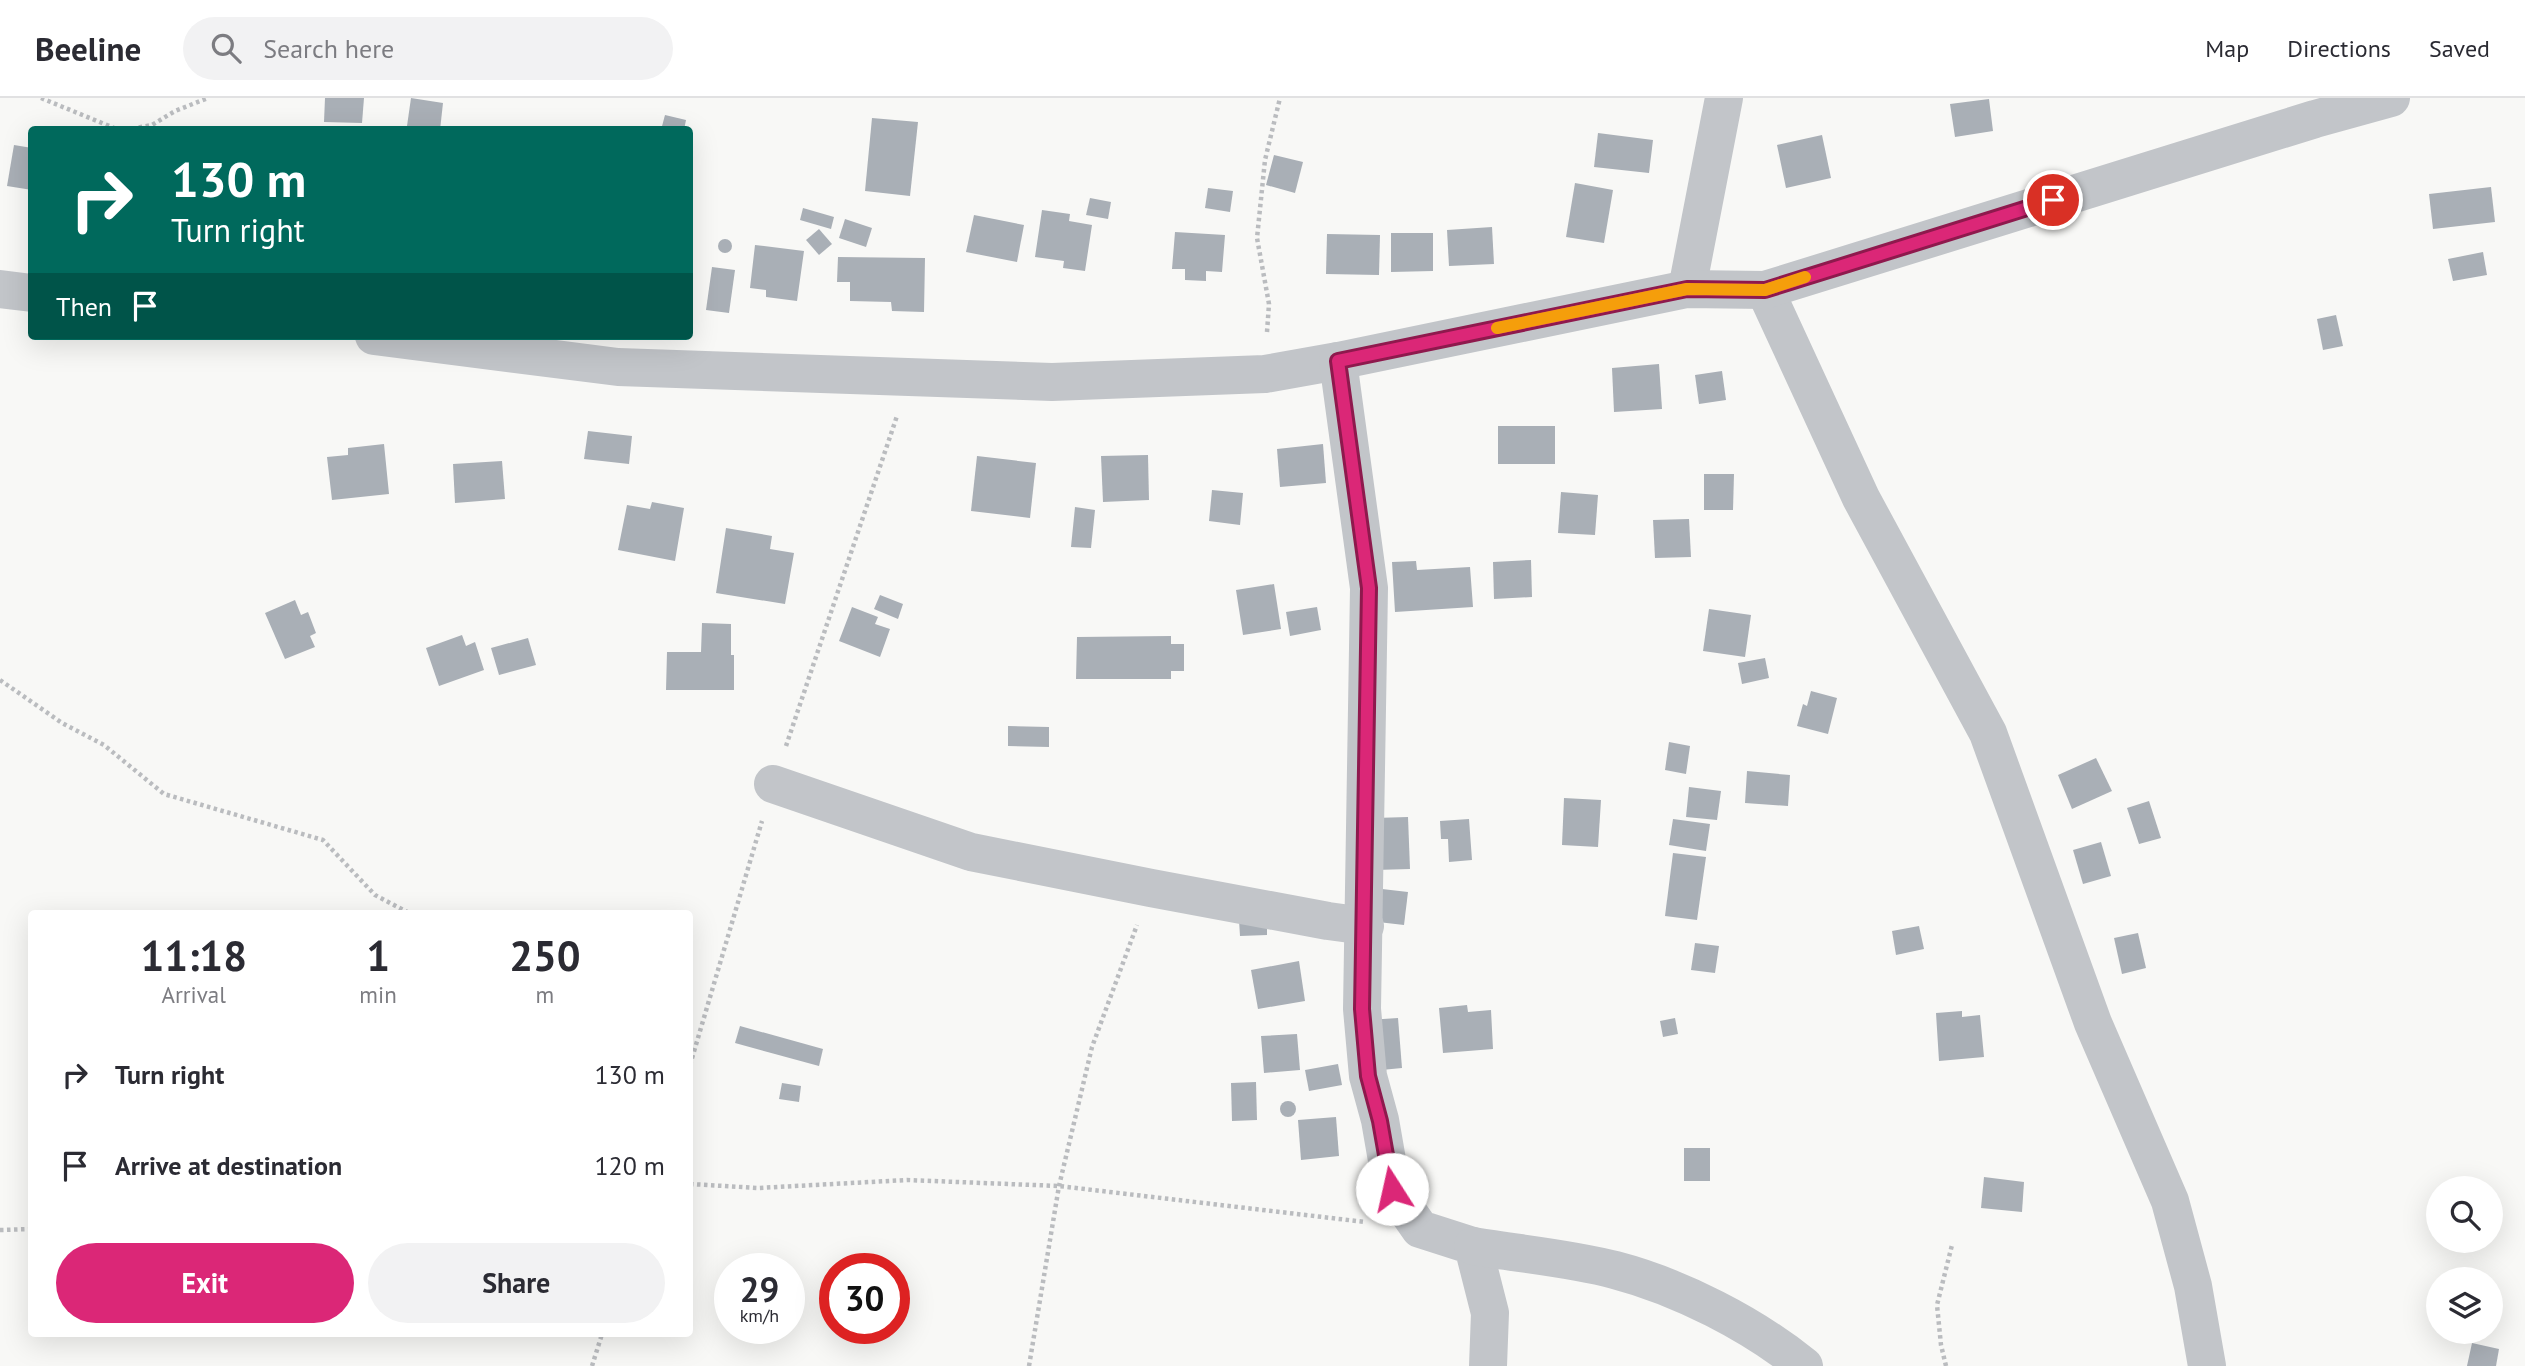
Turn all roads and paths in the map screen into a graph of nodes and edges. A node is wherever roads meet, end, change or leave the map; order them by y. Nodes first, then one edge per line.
1 (41, 98) edge
2 (208, 98) edge
3 (1280, 98) edge
4 (1724, 98) edge
5 (2391, 98) edge
6 (110, 126) edge
7 (147, 126) edge
8 (0, 289) edge
9 (1687, 289) junction
10 (1765, 290) junction
11 (28, 292) edge
12 (405, 340) edge
13 (1338, 361) junction
14 (1265, 374) junction
15 (909, 379) junction
16 (0, 680) edge
17 (773, 784) junction
18 (1151, 888) junction
19 (403, 910) edge
20 (1365, 926) junction
21 (693, 1055) edge
22 (693, 1184) edge
23 (1059, 1186) junction
24 (1420, 1229) junction
25 (0, 1230) edge
26 (28, 1230) edge
27 (1952, 1245) dead end
28 (1473, 1246) junction
29 (601, 1337) edge
30 (592, 1366) edge
31 (1029, 1366) edge
32 (1488, 1366) edge
33 (1804, 1366) edge
34 (1947, 1366) edge
35 (2207, 1366) edge

1 - 6 path
2 - 7 path
3 - 14 path
4 - 9 street
5 - 10 street
8 - 11 street
9 - 10 street
9 - 13 street
10 - 35 street
12 - 15 street
13 - 14 street
13 - 20 street
14 - 15 street
15 - 17 path
16 - 19 path
17 - 18 street
17 - 21 path
18 - 20 street
18 - 23 path
20 - 24 street
22 - 23 path
23 - 24 path
23 - 31 path
24 - 28 street
25 - 26 path
27 - 34 path
28 - 32 street
28 - 33 street
29 - 30 path

